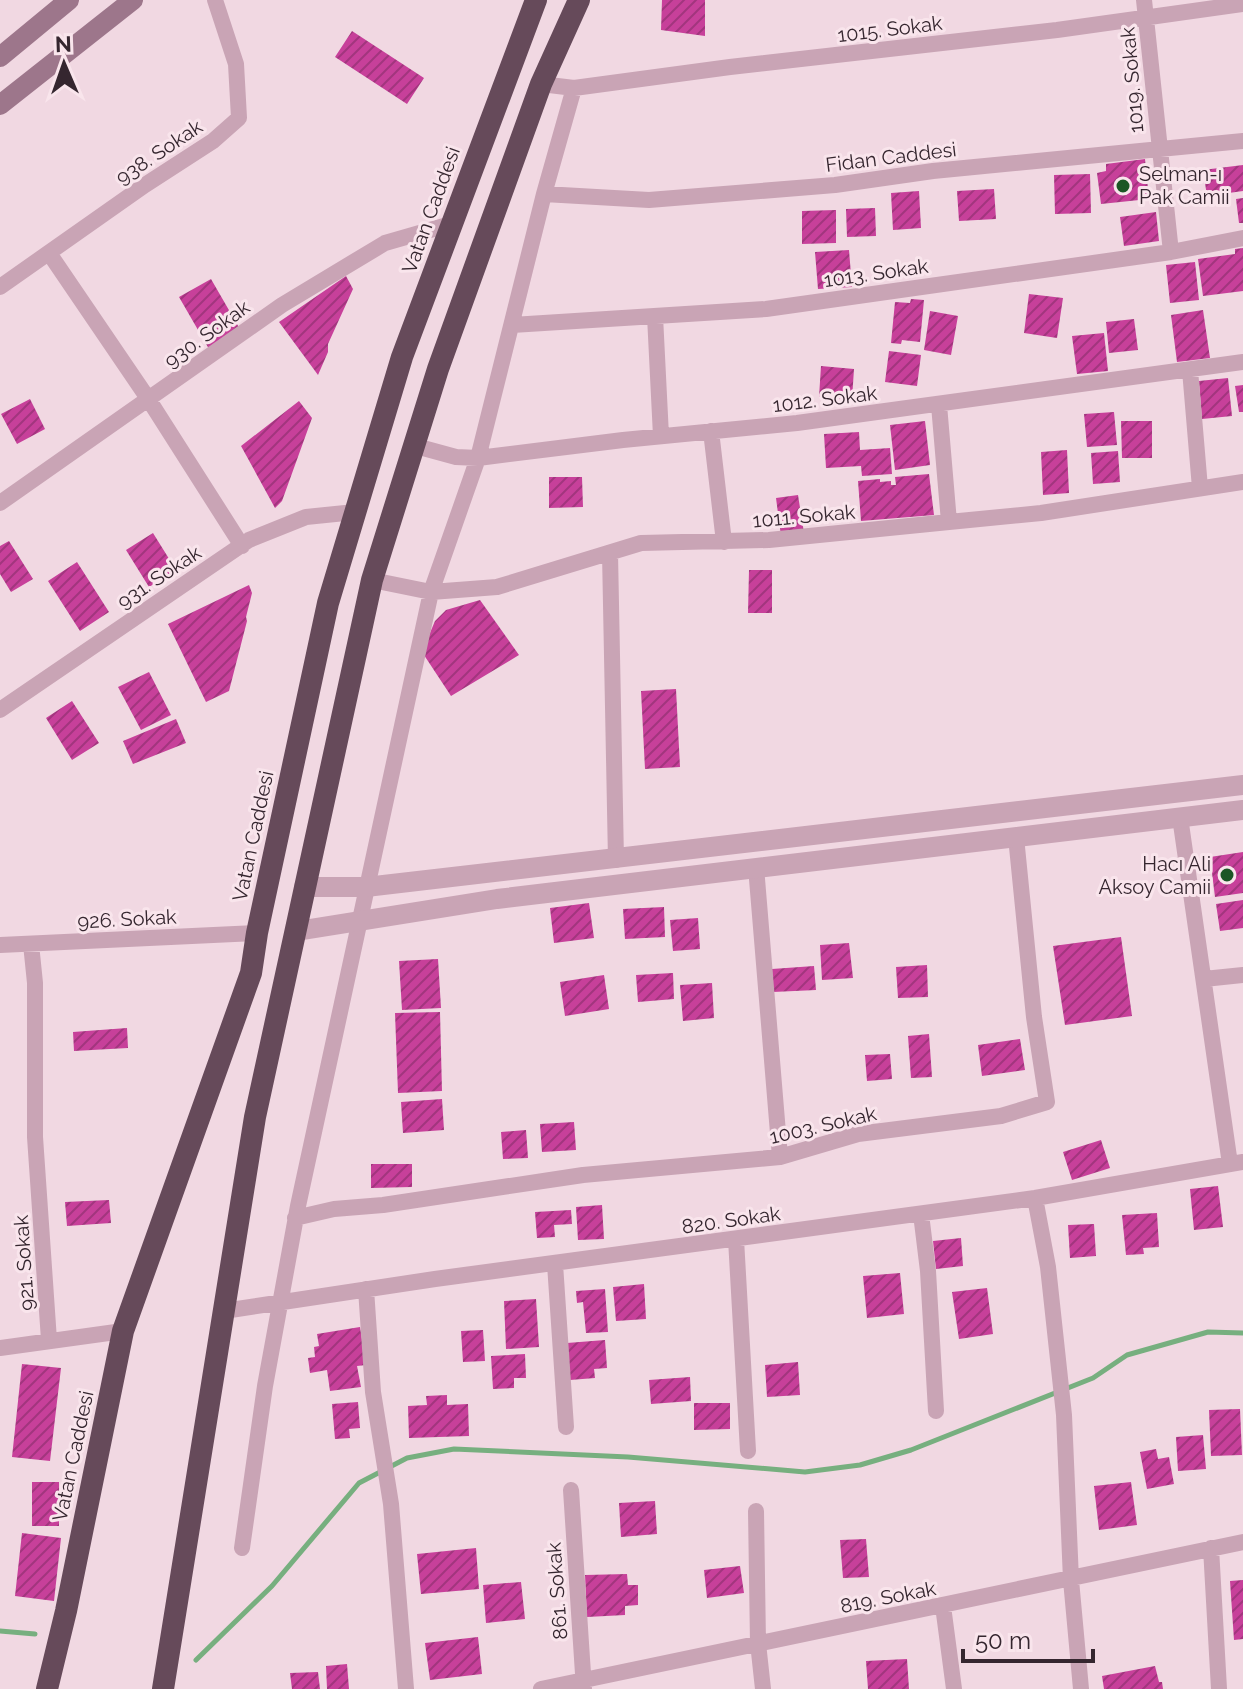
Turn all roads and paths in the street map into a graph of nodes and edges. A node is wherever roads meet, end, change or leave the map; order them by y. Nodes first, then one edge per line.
1 (69, 0) edge
2 (133, 0) edge
3 (215, 0) edge
4 (536, 0) edge
5 (579, 0) edge
6 (1243, 4) edge
7 (1145, 8) edge
8 (0, 57) edge
9 (541, 84) junction
10 (574, 88) junction
11 (0, 105) edge
12 (1243, 141) edge
13 (1159, 150) junction
14 (544, 194) junction
15 (451, 224) junction
16 (1243, 238) edge
17 (1171, 252) junction
18 (49, 253) junction
19 (0, 287) edge
20 (655, 316) junction
21 (512, 325) junction
22 (1243, 362) edge
23 (1190, 370) junction
24 (149, 400) junction
25 (939, 405) junction
26 (711, 431) junction
27 (661, 436) junction
28 (412, 445) junction
29 (478, 458) junction
30 (1243, 482) edge
31 (1200, 488) junction
32 (0, 503) edge
33 (355, 512) junction
34 (949, 522) junction
35 (724, 542) junction
36 (242, 546) junction
37 (610, 553) junction
38 (372, 580) junction
39 (431, 592) junction
40 (0, 710) edge
41 (1243, 785) edge
42 (1243, 810) edge
43 (1180, 817) junction
44 (1016, 837) junction
45 (616, 860) junction
46 (756, 867) junction
47 (304, 887) junction
48 (366, 887) junction
49 (358, 922) junction
50 (297, 931) junction
51 (257, 933) junction
52 (31, 944) junction
53 (0, 945) edge
54 (1243, 975) edge
55 (1204, 979) junction
56 (780, 1157) junction
57 (1237, 1163) edge
58 (1035, 1198) junction
59 (921, 1214) junction
60 (295, 1218) junction
61 (736, 1239) junction
62 (555, 1264) junction
63 (366, 1289) junction
64 (280, 1303) junction
65 (224, 1311) junction
66 (123, 1331) junction
67 (49, 1340) junction
68 (0, 1348) edge
69 (936, 1411) dead end
70 (566, 1427) dead end
71 (748, 1451) dead end
72 (571, 1490) dead end
73 (756, 1511) dead end
74 (1243, 1542) edge
75 (242, 1548) dead end
76 (1211, 1548) junction
77 (1071, 1580) junction
78 (943, 1606) junction
79 (758, 1643) junction
80 (584, 1685) edge
81 (47, 1689) edge
82 (163, 1689) edge
83 (406, 1689) edge
84 (541, 1689) edge
85 (763, 1689) edge
86 (954, 1689) edge
87 (1081, 1689) edge
88 (1219, 1689) edge

1 - 8 main road
2 - 11 main road
3 - 18 street, 938. Sokak
4 - 15 highway, Vatan Caddesi
5 - 9 highway
6 - 7 street, 1015. Sokak
7 - 10 street, 1015. Sokak
7 - 13 street, 1019. Sokak
9 - 10 street, 1015. Sokak
9 - 28 highway
10 - 14 street
12 - 13 street, Fidan Caddesi
13 - 14 street, Fidan Caddesi
13 - 17 street, 1019. Sokak
14 - 21 street
15 - 24 street, 930. Sokak
15 - 33 highway, Vatan Caddesi
16 - 17 street, 1013. Sokak
17 - 20 street, 1013. Sokak
18 - 19 street, 938. Sokak
18 - 24 street
20 - 21 street, 1013. Sokak
20 - 27 street
21 - 29 street
22 - 23 street, 1012. Sokak
23 - 25 street, 1012. Sokak
23 - 31 street
24 - 32 street, 930. Sokak
24 - 36 street
25 - 26 street, 1012. Sokak
25 - 34 street
26 - 27 street, 1012. Sokak
26 - 35 street
27 - 29 street, 1012. Sokak
28 - 29 street, 1012. Sokak
28 - 38 highway
29 - 39 street
30 - 31 street, 1011. Sokak
31 - 34 street, 1011. Sokak
33 - 36 street, 931. Sokak
33 - 51 highway, Vatan Caddesi
34 - 35 street, 1011. Sokak
35 - 37 street, 1011. Sokak
36 - 40 street, 931. Sokak
37 - 39 street, 1011. Sokak
37 - 45 street
38 - 39 street, 1011. Sokak
38 - 47 highway
39 - 48 street
41 - 45 street
42 - 43 street
43 - 44 street
43 - 55 street
44 - 46 street
44 - 56 street, 1003. Sokak
45 - 48 street
46 - 49 street
46 - 56 street
47 - 48 street
47 - 50 highway
48 - 49 street
49 - 50 street
49 - 60 street
50 - 65 highway
51 - 52 street, 926. Sokak
51 - 66 highway, Vatan Caddesi
52 - 53 street, 926. Sokak
52 - 67 street, 921. Sokak
54 - 55 street
55 - 57 street
56 - 60 street, 1003. Sokak
57 - 58 street, 820. Sokak
58 - 59 street, 820. Sokak
58 - 77 street
59 - 61 street, 820. Sokak
59 - 69 street
60 - 64 street
61 - 62 street, 820. Sokak
61 - 71 street
62 - 63 street, 820. Sokak
62 - 70 street
63 - 64 street, 820. Sokak
63 - 83 street
64 - 65 street, 820. Sokak
64 - 75 street
65 - 82 highway
66 - 67 street
66 - 81 highway, Vatan Caddesi
67 - 68 street
72 - 80 street, 861. Sokak
73 - 79 street
74 - 76 street, 819. Sokak
76 - 77 street, 819. Sokak
76 - 88 street
77 - 78 street, 819. Sokak
77 - 87 street
78 - 79 street, 819. Sokak
78 - 86 street
79 - 80 street, 819. Sokak
79 - 85 street
80 - 84 street, 819. Sokak

